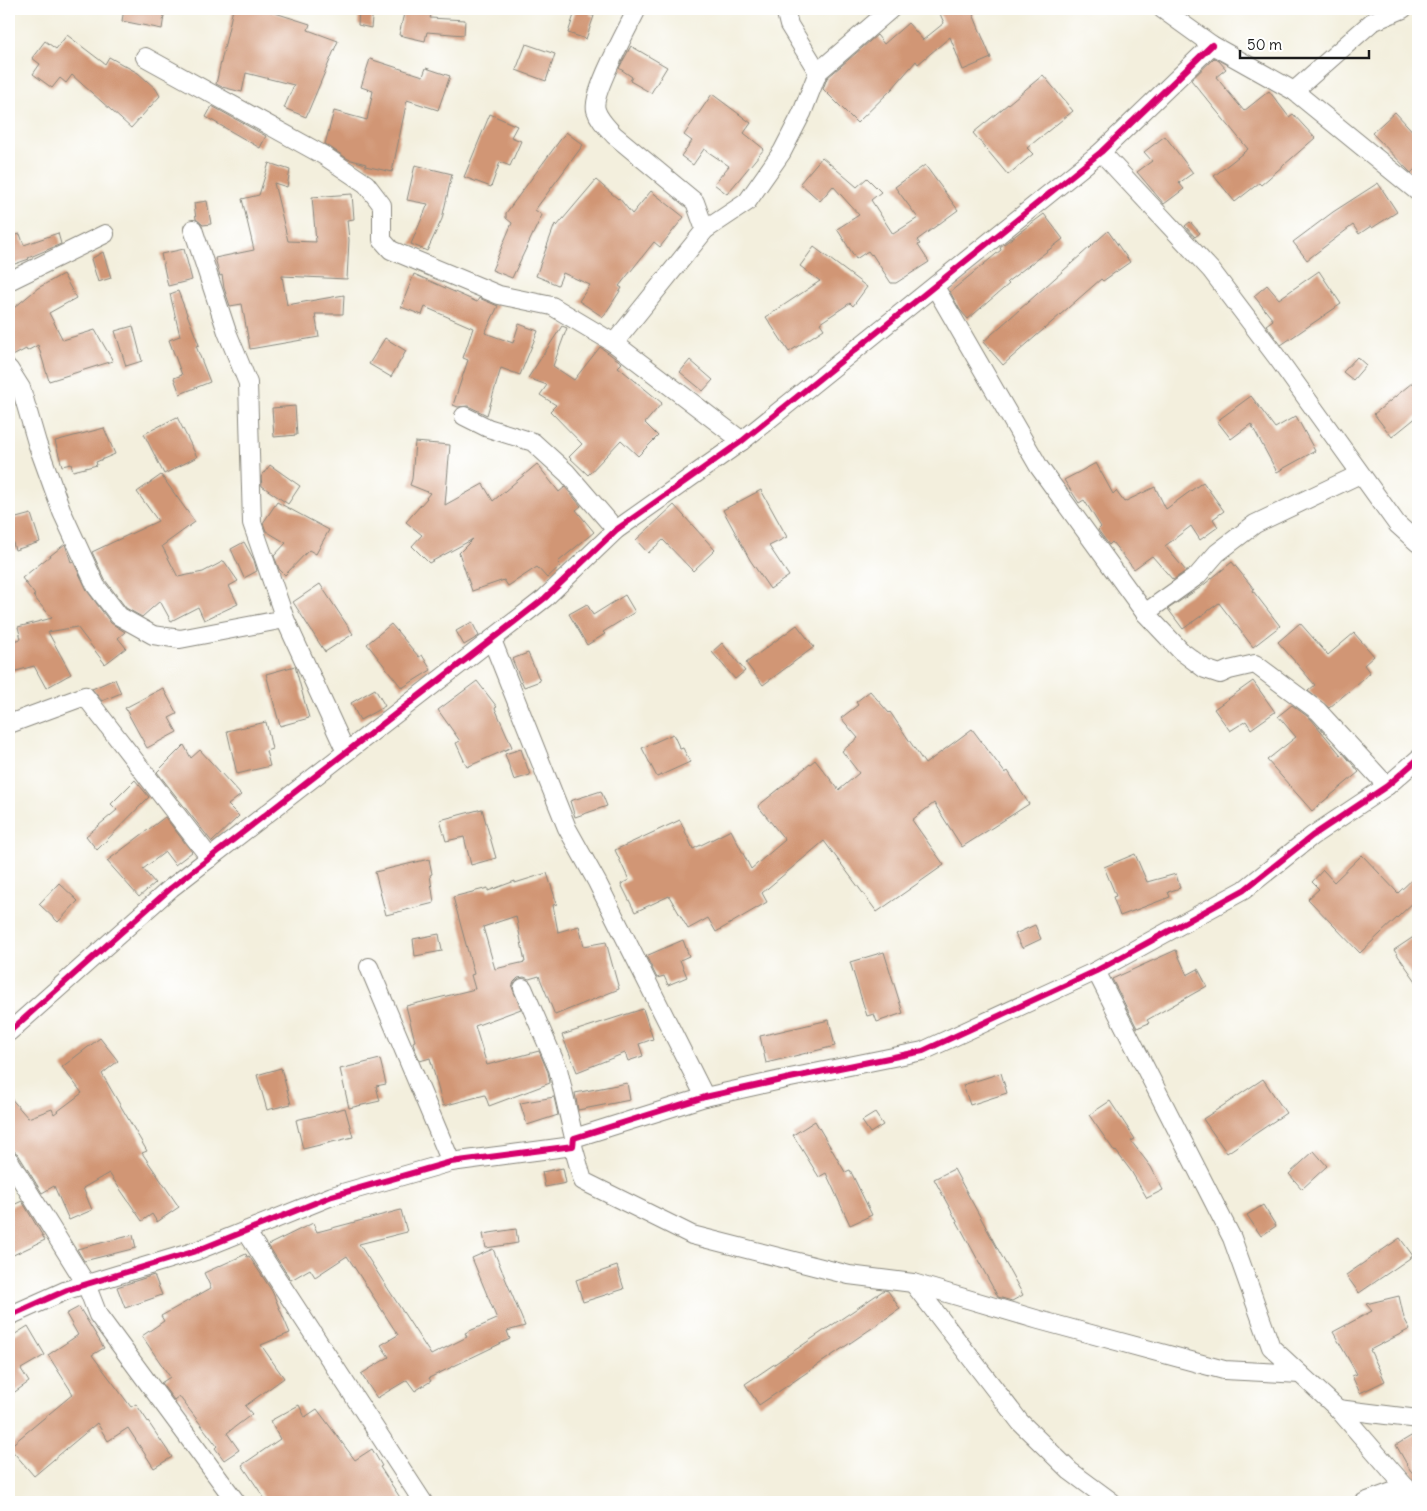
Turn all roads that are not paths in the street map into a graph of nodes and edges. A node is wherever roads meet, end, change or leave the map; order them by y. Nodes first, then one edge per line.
1 (637, 9) edge
2 (785, 9) edge
3 (891, 9) edge
4 (1162, 9) edge
5 (1404, 9) edge
6 (1212, 45) junction
7 (145, 57) dead end
8 (818, 72) junction
9 (1294, 91) junction
10 (1101, 152) junction
11 (1418, 192) edge
12 (193, 229) dead end
13 (705, 230) junction
14 (105, 234) dead end
15 (9, 281) edge
16 (935, 287) junction
17 (614, 343) junction
18 (9, 369) edge
19 (464, 416) dead end
20 (742, 441) junction
21 (1360, 474) junction
22 (616, 530) junction
23 (1418, 543) edge
24 (1145, 613) junction
25 (285, 619) junction
26 (492, 640) junction
27 (9, 724) edge
28 (346, 752) junction
29 (1417, 761) edge
30 (1387, 786) junction
31 (210, 858) junction
32 (370, 967) dead end
33 (1096, 971) junction
34 (523, 988) dead end
35 (9, 1032) edge
36 (705, 1097) junction
37 (573, 1142) junction
38 (9, 1160) edge
39 (451, 1162) junction
40 (246, 1231) junction
41 (913, 1283) junction
42 (86, 1284) junction
43 (9, 1316) edge
44 (1300, 1374) junction
45 (1338, 1409) junction
46 (1418, 1419) edge
47 (1406, 1487) junction
48 (236, 1502) edge
49 (423, 1502) edge
50 (1112, 1502) edge
51 (1365, 1502) edge
52 (1417, 1502) edge

1 - 13 street
2 - 8 street
3 - 8 street
4 - 6 street
5 - 9 street
6 - 9 street
6 - 10 street
7 - 17 street
8 - 13 street
9 - 11 street
10 - 16 street
10 - 21 street
12 - 25 street
13 - 17 street
14 - 15 street
16 - 20 street
16 - 24 street
17 - 20 street
18 - 25 street
19 - 22 street
20 - 22 street
21 - 23 street
21 - 24 street
22 - 26 street
24 - 30 street
25 - 28 street
26 - 28 street
26 - 36 street
27 - 31 street
28 - 31 street
29 - 30 street
30 - 33 street
31 - 35 street
32 - 39 street
33 - 36 street
33 - 44 street
34 - 37 street
36 - 37 street
37 - 39 street
37 - 41 street
38 - 42 street
39 - 40 street
40 - 42 street
40 - 49 street
41 - 44 street
41 - 50 street
42 - 43 street
42 - 48 street
44 - 45 street
45 - 46 street
45 - 47 street
47 - 51 street
47 - 52 street

